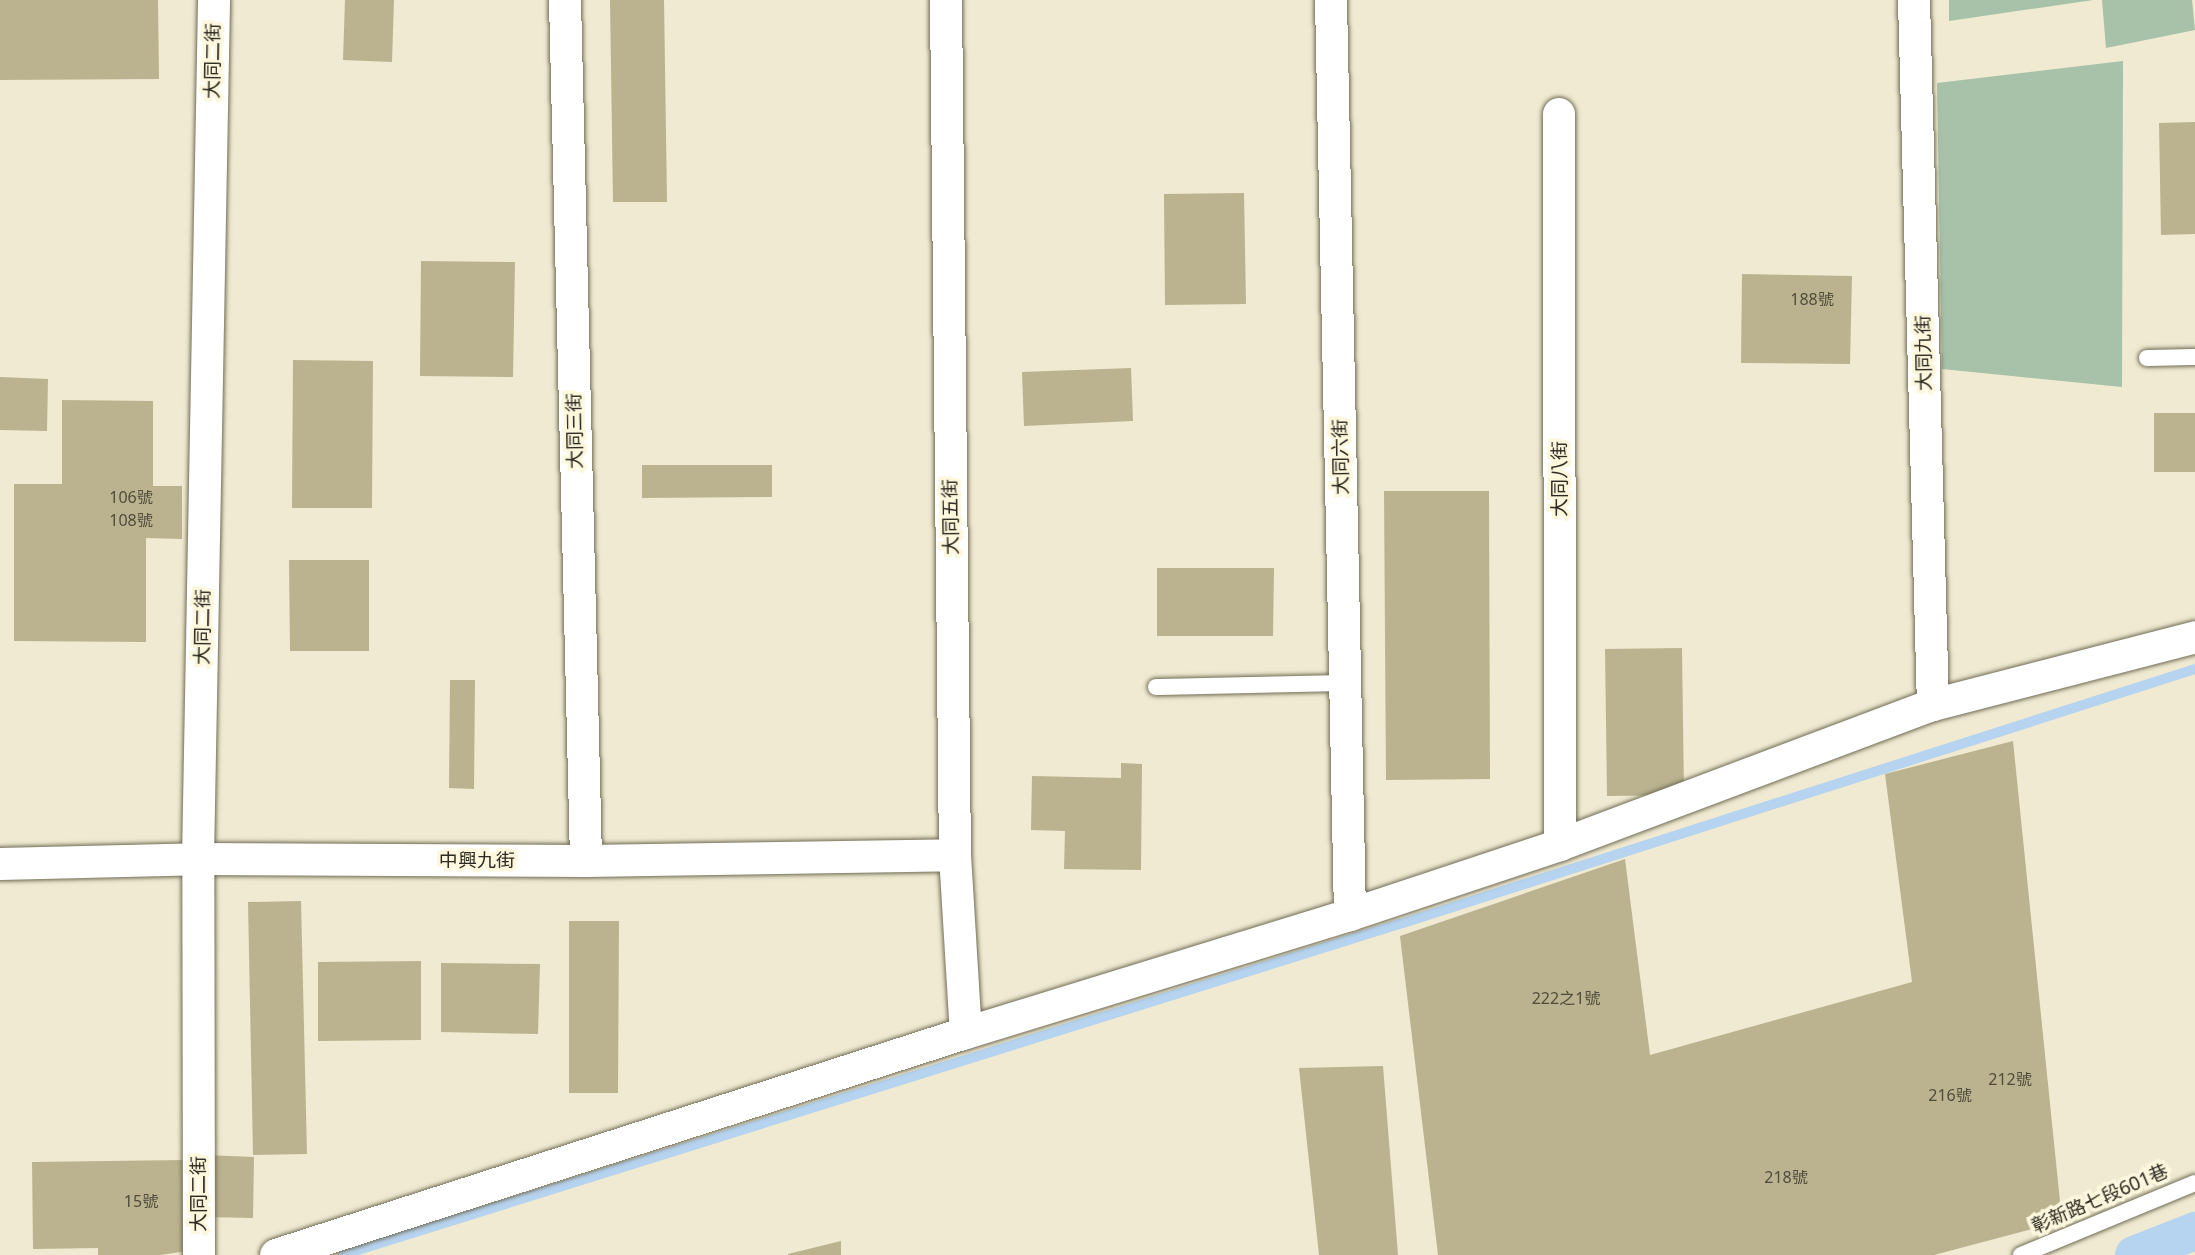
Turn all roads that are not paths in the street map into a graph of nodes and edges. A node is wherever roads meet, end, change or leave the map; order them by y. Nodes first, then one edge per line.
1 (214, 0) edge
2 (565, 0) edge
3 (946, 0) edge
4 (1331, 0) edge
5 (1914, 0) edge
6 (1559, 114) dead end
7 (2195, 357) edge
8 (2147, 358) dead end
9 (2195, 637) edge
10 (1346, 683) junction
11 (1156, 687) dead end
12 (1933, 705) junction
13 (1560, 845) junction
14 (955, 855) junction
15 (198, 859) junction
16 (586, 861) junction
17 (0, 864) edge
18 (1350, 915) junction
19 (966, 1033) junction
20 (2195, 1183) edge
21 (199, 1255) edge
22 (276, 1255) edge
23 (2021, 1255) edge

1 - 15 street, 大同二街
2 - 16 street, 大同三街
3 - 14 street, 大同五街
4 - 10 street, 大同六街
5 - 12 street, 大同九街
6 - 13 street, 大同八街
7 - 8 lane
9 - 12 street
10 - 11 lane
10 - 18 street, 大同六街
12 - 13 street
13 - 18 street
14 - 16 street, 中興九街
14 - 19 street, 大同五街
15 - 16 street, 中興九街
15 - 17 street, 中興九街
15 - 21 street, 大同二街
18 - 19 street
19 - 22 street
20 - 23 lane, 彰新路七段601巷

